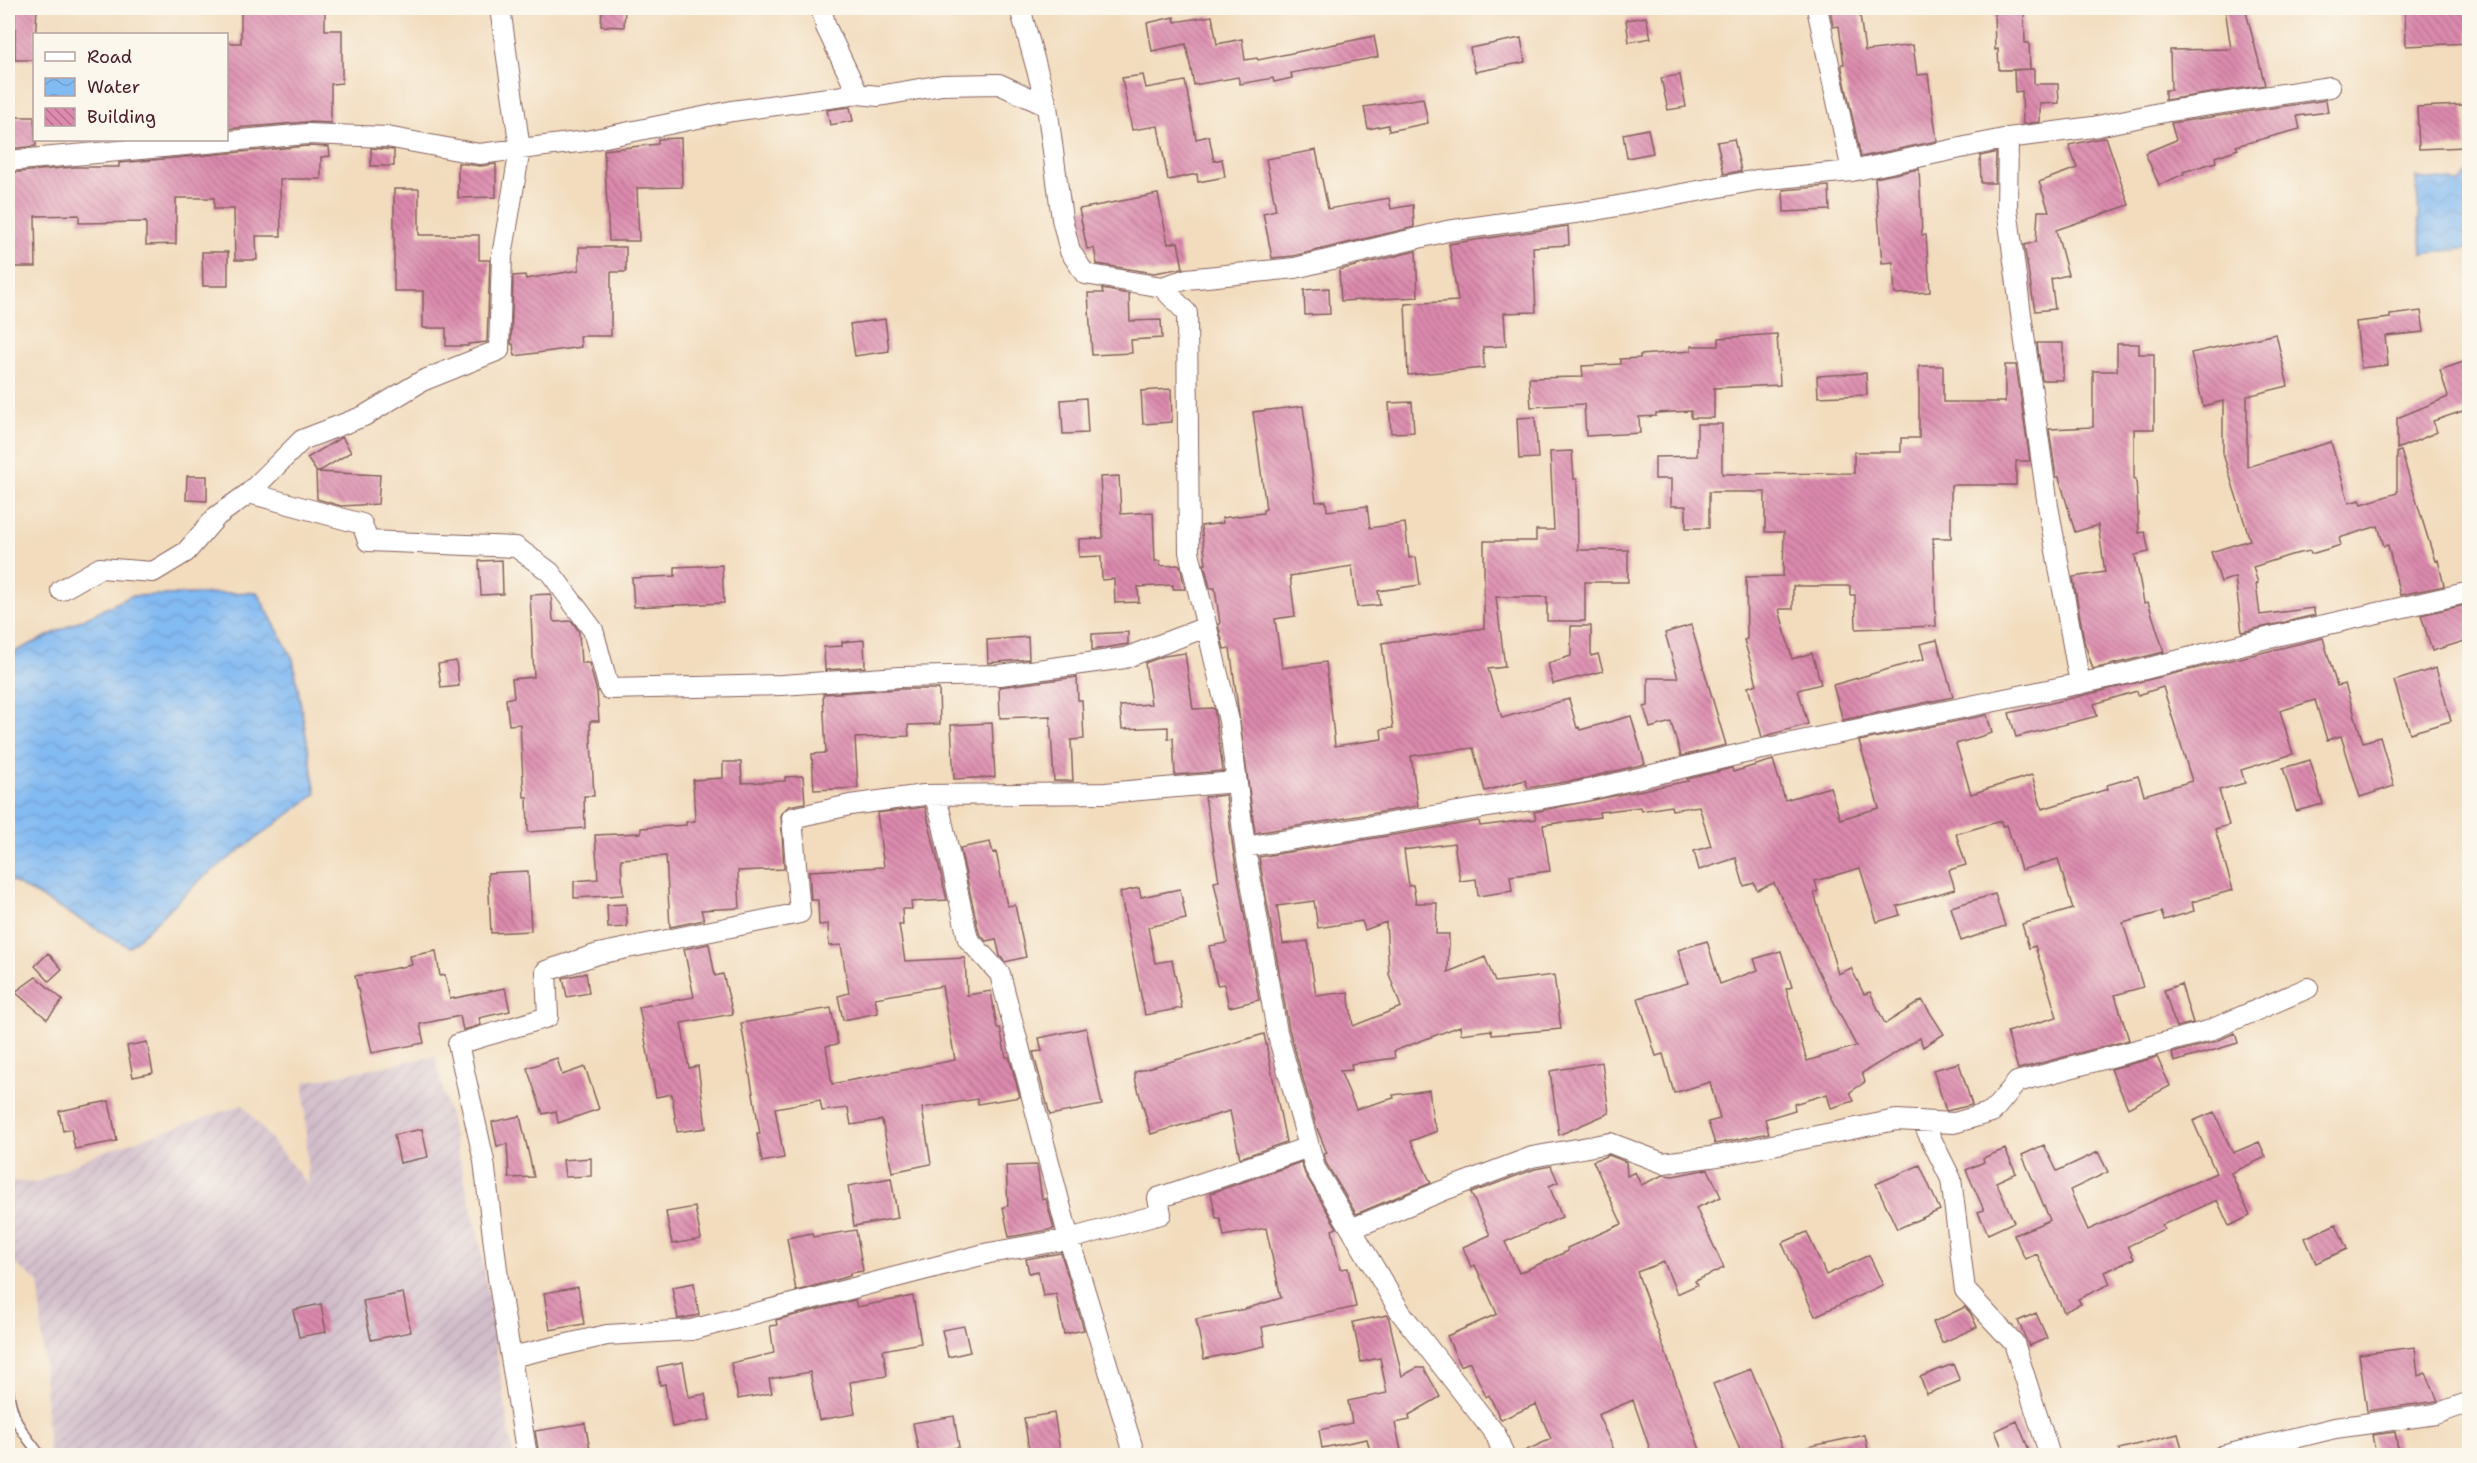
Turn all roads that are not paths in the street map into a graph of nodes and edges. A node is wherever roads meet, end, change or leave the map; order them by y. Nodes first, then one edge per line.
1 (500, 8) edge
2 (821, 8) edge
3 (1020, 8) edge
4 (1816, 8) edge
5 (2330, 87) dead end
6 (858, 94) junction
7 (1047, 106) junction
8 (2008, 138) junction
9 (520, 149) junction
10 (8, 161) edge
11 (1852, 171) junction
12 (1162, 287) junction
13 (249, 493) junction
14 (61, 590) dead end
15 (2466, 593) dead end
16 (1206, 627) junction
17 (2080, 684) junction
18 (1236, 782) junction
19 (934, 795) junction
20 (1245, 847) junction
21 (2308, 988) dead end
22 (1922, 1121) junction
23 (1309, 1147) junction
24 (1351, 1229) junction
25 (1069, 1239) junction
26 (512, 1357) junction
27 (8, 1389) edge
28 (2469, 1402) edge
29 (41, 1455) edge
30 (527, 1455) edge
31 (1135, 1455) edge
32 (1504, 1455) edge
33 (2050, 1455) edge
34 (2222, 1455) edge

1 - 9 street
2 - 6 street
3 - 7 street
4 - 11 street
5 - 8 street
6 - 7 street
6 - 9 street
7 - 12 street
8 - 11 street
8 - 17 street
9 - 10 street
9 - 13 street
11 - 12 street
12 - 16 street
13 - 14 street
13 - 16 street
15 - 17 street
16 - 18 street
17 - 20 street
18 - 19 street
18 - 20 street
19 - 25 street
19 - 26 street
20 - 23 street
21 - 22 street
22 - 24 street
22 - 33 street
23 - 24 street
23 - 25 street
24 - 32 street
25 - 26 street
25 - 31 street
26 - 30 street
27 - 29 lane
28 - 34 street

